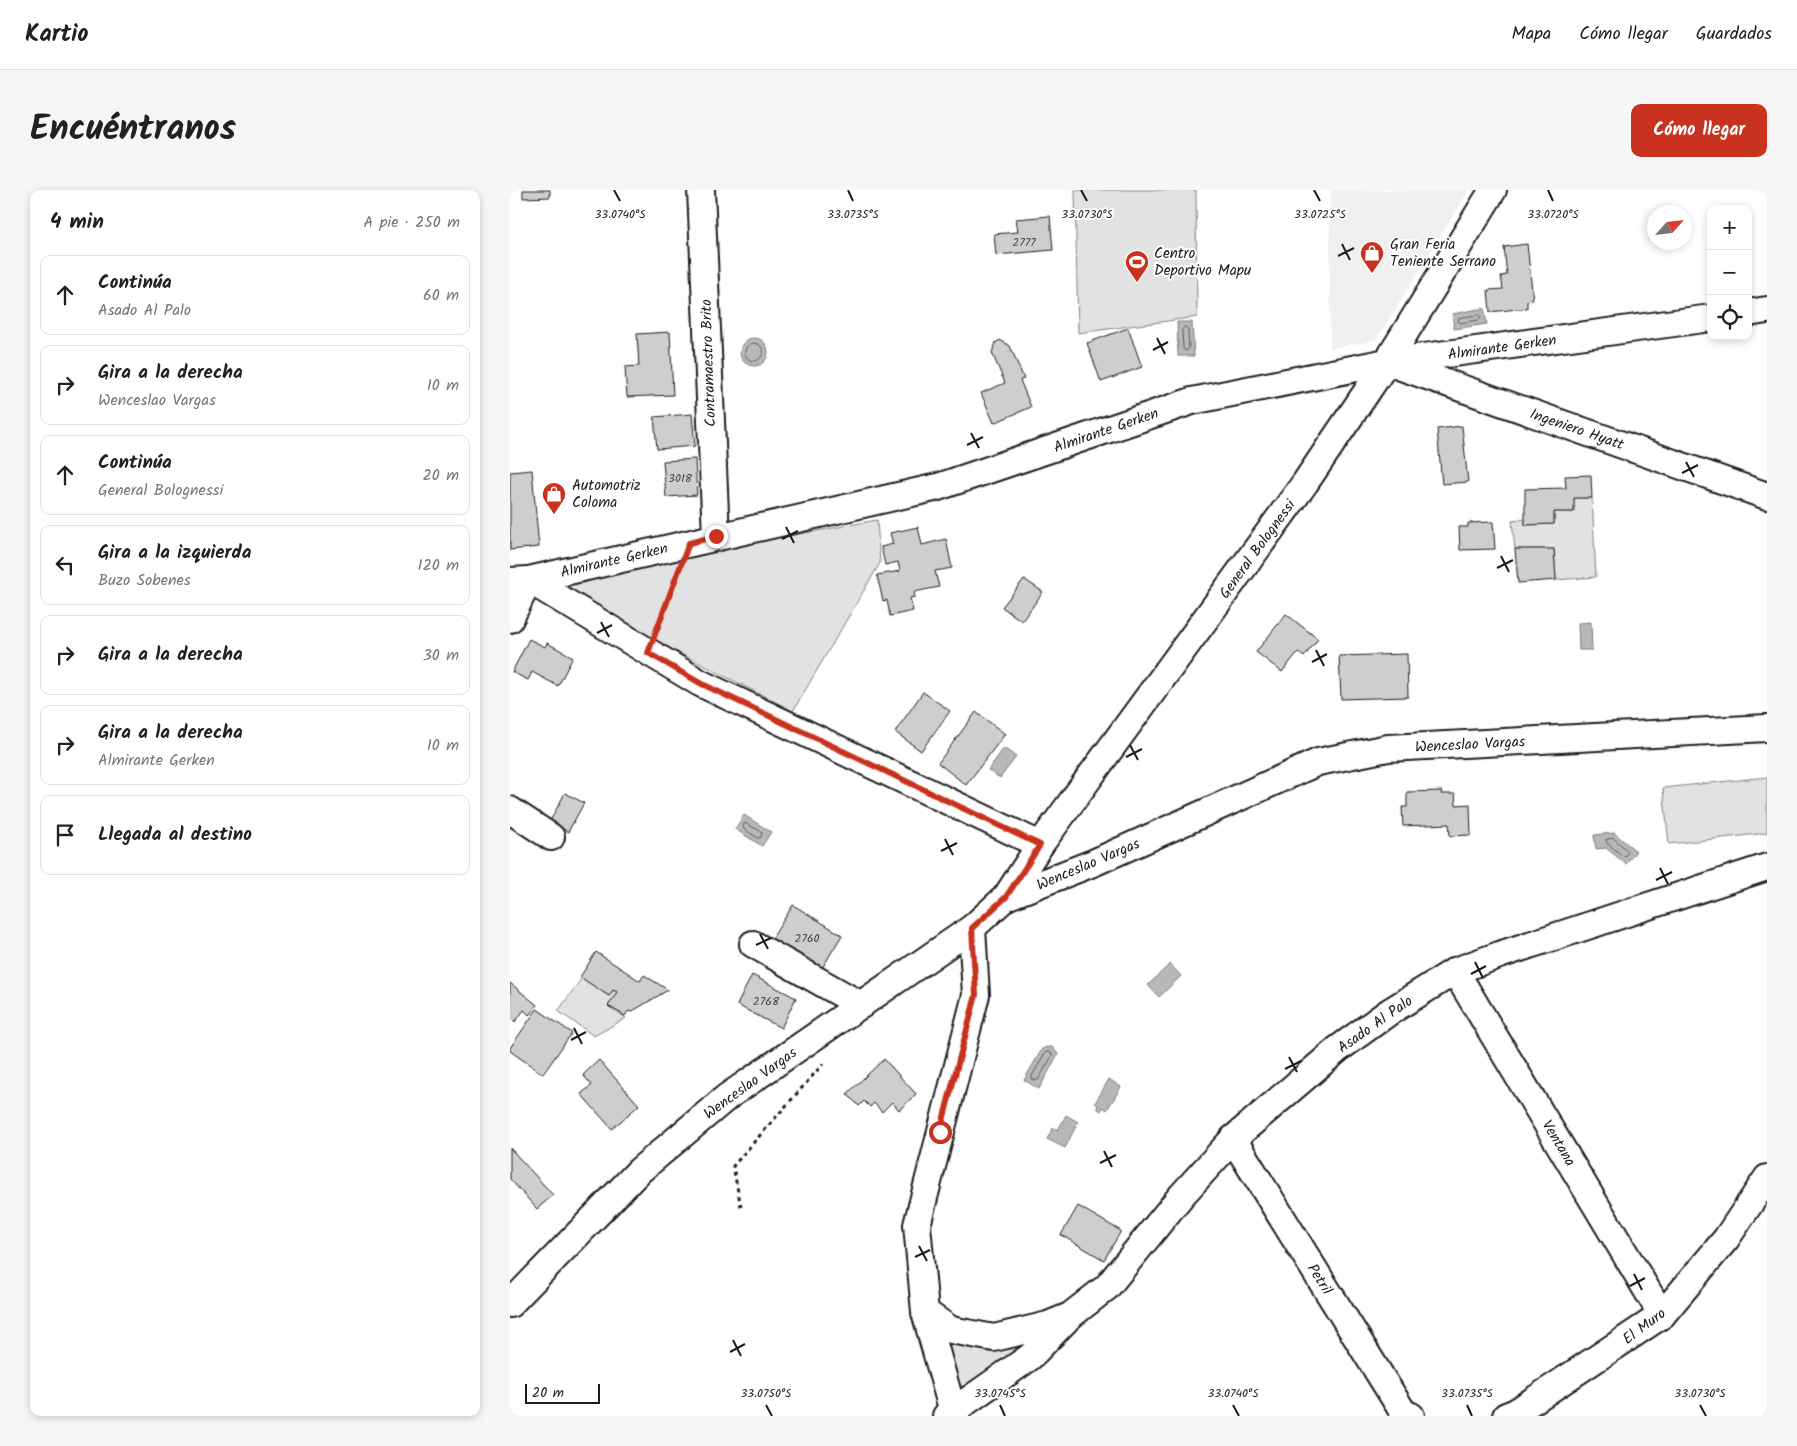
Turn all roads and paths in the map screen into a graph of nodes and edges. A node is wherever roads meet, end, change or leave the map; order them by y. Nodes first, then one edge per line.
1 (701, 190) edge
2 (1493, 190) edge
3 (1767, 310) edge
4 (1752, 312) edge
5 (1707, 319) edge
6 (1388, 362) junction
7 (1767, 496) edge
8 (716, 536) junction
9 (689, 543) junction
10 (519, 580) edge
11 (510, 619) edge
12 (648, 653) junction
13 (1767, 728) edge
14 (510, 810) edge
15 (551, 837) dead end
16 (1040, 845) junction
17 (1767, 867) edge
18 (1006, 897) junction
19 (972, 928) junction
20 (753, 944) dead end
21 (1455, 972) junction
22 (861, 1005) junction
23 (831, 1024) junction
24 (1232, 1139) junction
25 (1767, 1178) edge
26 (741, 1208) dead end
27 (510, 1304) edge
28 (925, 1312) junction
29 (1662, 1315) junction
30 (1070, 1316) junction
31 (952, 1415) edge
32 (1411, 1416) edge
33 (1506, 1416) edge

1 - 8 street, Contramaestro Brito
2 - 6 street, General Bolognessi
3 - 4 street
5 - 6 street, Almirante Gerken
6 - 7 street, Ingeniero Hyatt
6 - 8 street, Almirante Gerken
6 - 16 street, General Bolognessi
8 - 9 street, Almirante Gerken
9 - 10 street, Almirante Gerken
9 - 12 path
10 - 11 street
10 - 12 street
12 - 16 street
13 - 18 street, Wenceslao Vargas
14 - 15 street
16 - 18 street, General Bolognessi
17 - 21 street, Asado Al Palo
18 - 19 street, Wenceslao Vargas
19 - 22 street, Wenceslao Vargas
19 - 28 street, Asado Al Palo
20 - 22 street
21 - 24 street, Asado Al Palo
21 - 29 street, Ventana
22 - 23 street, Wenceslao Vargas
23 - 26 path
23 - 27 street, Wenceslao Vargas
24 - 30 street, Asado Al Palo
24 - 32 street, Petril
25 - 29 street, El Muro
28 - 30 street, Asado Al Palo
28 - 31 street, Asado Al Palo
29 - 33 street, El Muro
30 - 31 street, Asado Al Palo

